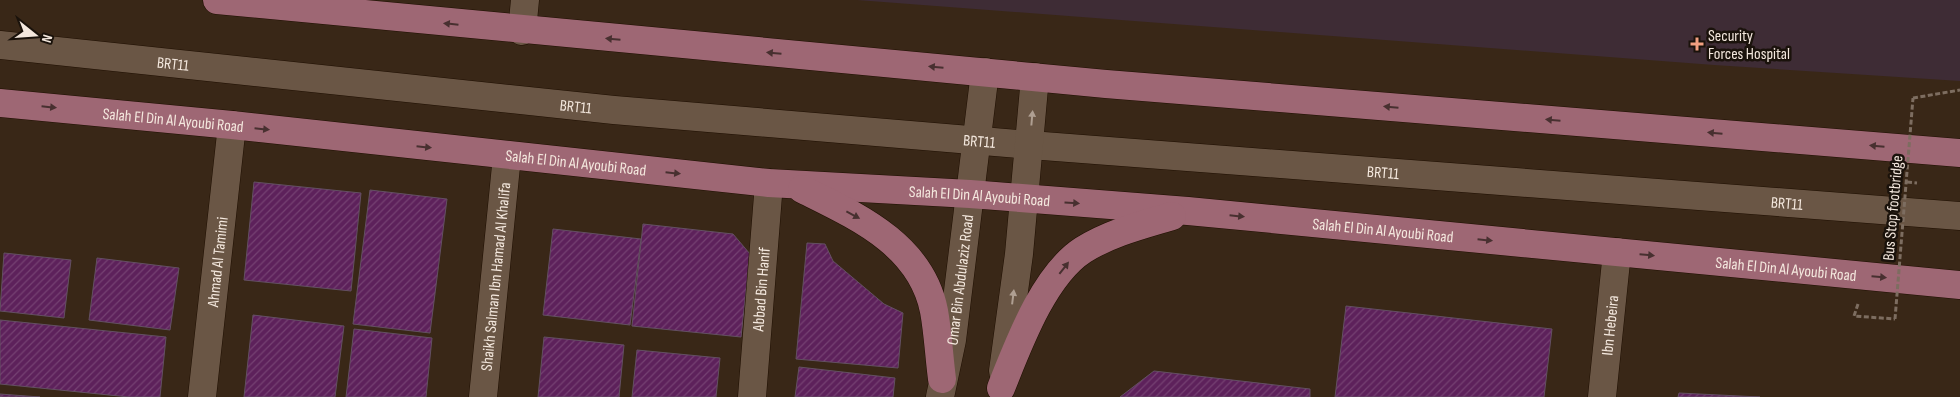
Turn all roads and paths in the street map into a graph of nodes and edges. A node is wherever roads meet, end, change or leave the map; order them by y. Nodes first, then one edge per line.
1 (525, 0) edge
2 (234, 1) edge
3 (522, 31) junction
4 (0, 45) edge
5 (985, 72) junction
6 (1035, 77) junction
7 (1960, 90) edge
8 (0, 103) edge
9 (232, 125) junction
10 (977, 140) junction
11 (1030, 144) junction
12 (1960, 153) edge
13 (507, 156) junction
14 (782, 184) junction
15 (970, 194) junction
16 (1024, 199) junction
17 (1188, 211) junction
18 (1960, 216) edge
19 (1617, 252) junction
20 (1960, 285) edge
21 (1866, 304) dead end
22 (1895, 304) dead end
23 (1905, 304) dead end
24 (941, 388) edge
25 (1001, 392) edge
26 (202, 397) edge
27 (483, 397) edge
28 (752, 397) edge
29 (1602, 397) edge

1 - 3 main road
3 -> 2 main road
5 -> 3 main road
4 - 10 main road, BRT11
5 - 6 main road
5 - 10 main road, Omar Bin Abdulaziz Road
11 -> 6 main road
12 -> 6 main road
7 - 21 path, Bus Stop footbridge, bridge
8 -> 9 main road, Salah El Din Al Ayoubi Road
9 -> 13 main road, Salah El Din Al Ayoubi Road
9 - 26 main road, Ahmad Al Tamimi
10 - 11 main road, BRT11
10 - 15 main road, Omar Bin Abdulaziz Road
11 - 16 main road
11 - 18 main road, BRT11
13 -> 14 main road, Salah El Din Al Ayoubi Road
13 - 27 main road, Shaikh Salman Ibn Hamad Al Khalifa
14 - 15 main road, Salah El Din Al Ayoubi Road
14 -> 24 main road
14 - 28 main road, Abbad Bin Hanif
15 - 16 main road, Salah El Din Al Ayoubi Road
15 - 24 main road, Omar Bin Abdulaziz Road
16 -> 17 main road, Salah El Din Al Ayoubi Road
25 -> 16 main road
17 -> 19 main road, Salah El Din Al Ayoubi Road
25 -> 17 main road
19 -> 20 main road, Salah El Din Al Ayoubi Road
19 - 29 main road, Ibn Hebeira
22 - 23 path

